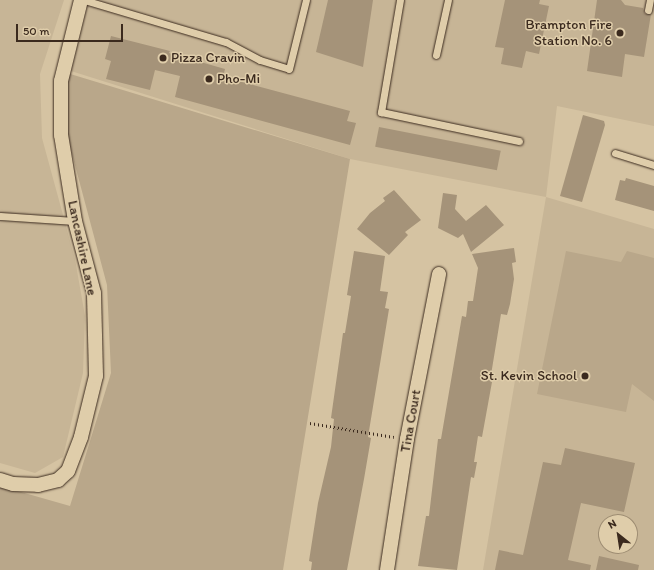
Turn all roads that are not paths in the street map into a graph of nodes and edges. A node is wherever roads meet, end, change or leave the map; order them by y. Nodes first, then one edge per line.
1 (83, 0) edge
2 (306, 0) edge
3 (400, 0) edge
4 (448, 0) edge
5 (650, 0) edge
6 (648, 10) dead end
7 (436, 55) dead end
8 (519, 141) dead end
9 (615, 153) dead end
10 (654, 165) edge
11 (0, 216) edge
12 (75, 222) junction
13 (439, 274) dead end
14 (0, 480) edge
15 (387, 570) edge

1 - 2 lane
1 - 12 street, Lancashire Lane
3 - 8 lane
4 - 7 lane
5 - 6 lane
9 - 10 lane
11 - 12 lane
12 - 14 street, Lancashire Lane
13 - 15 street, Tina Court

